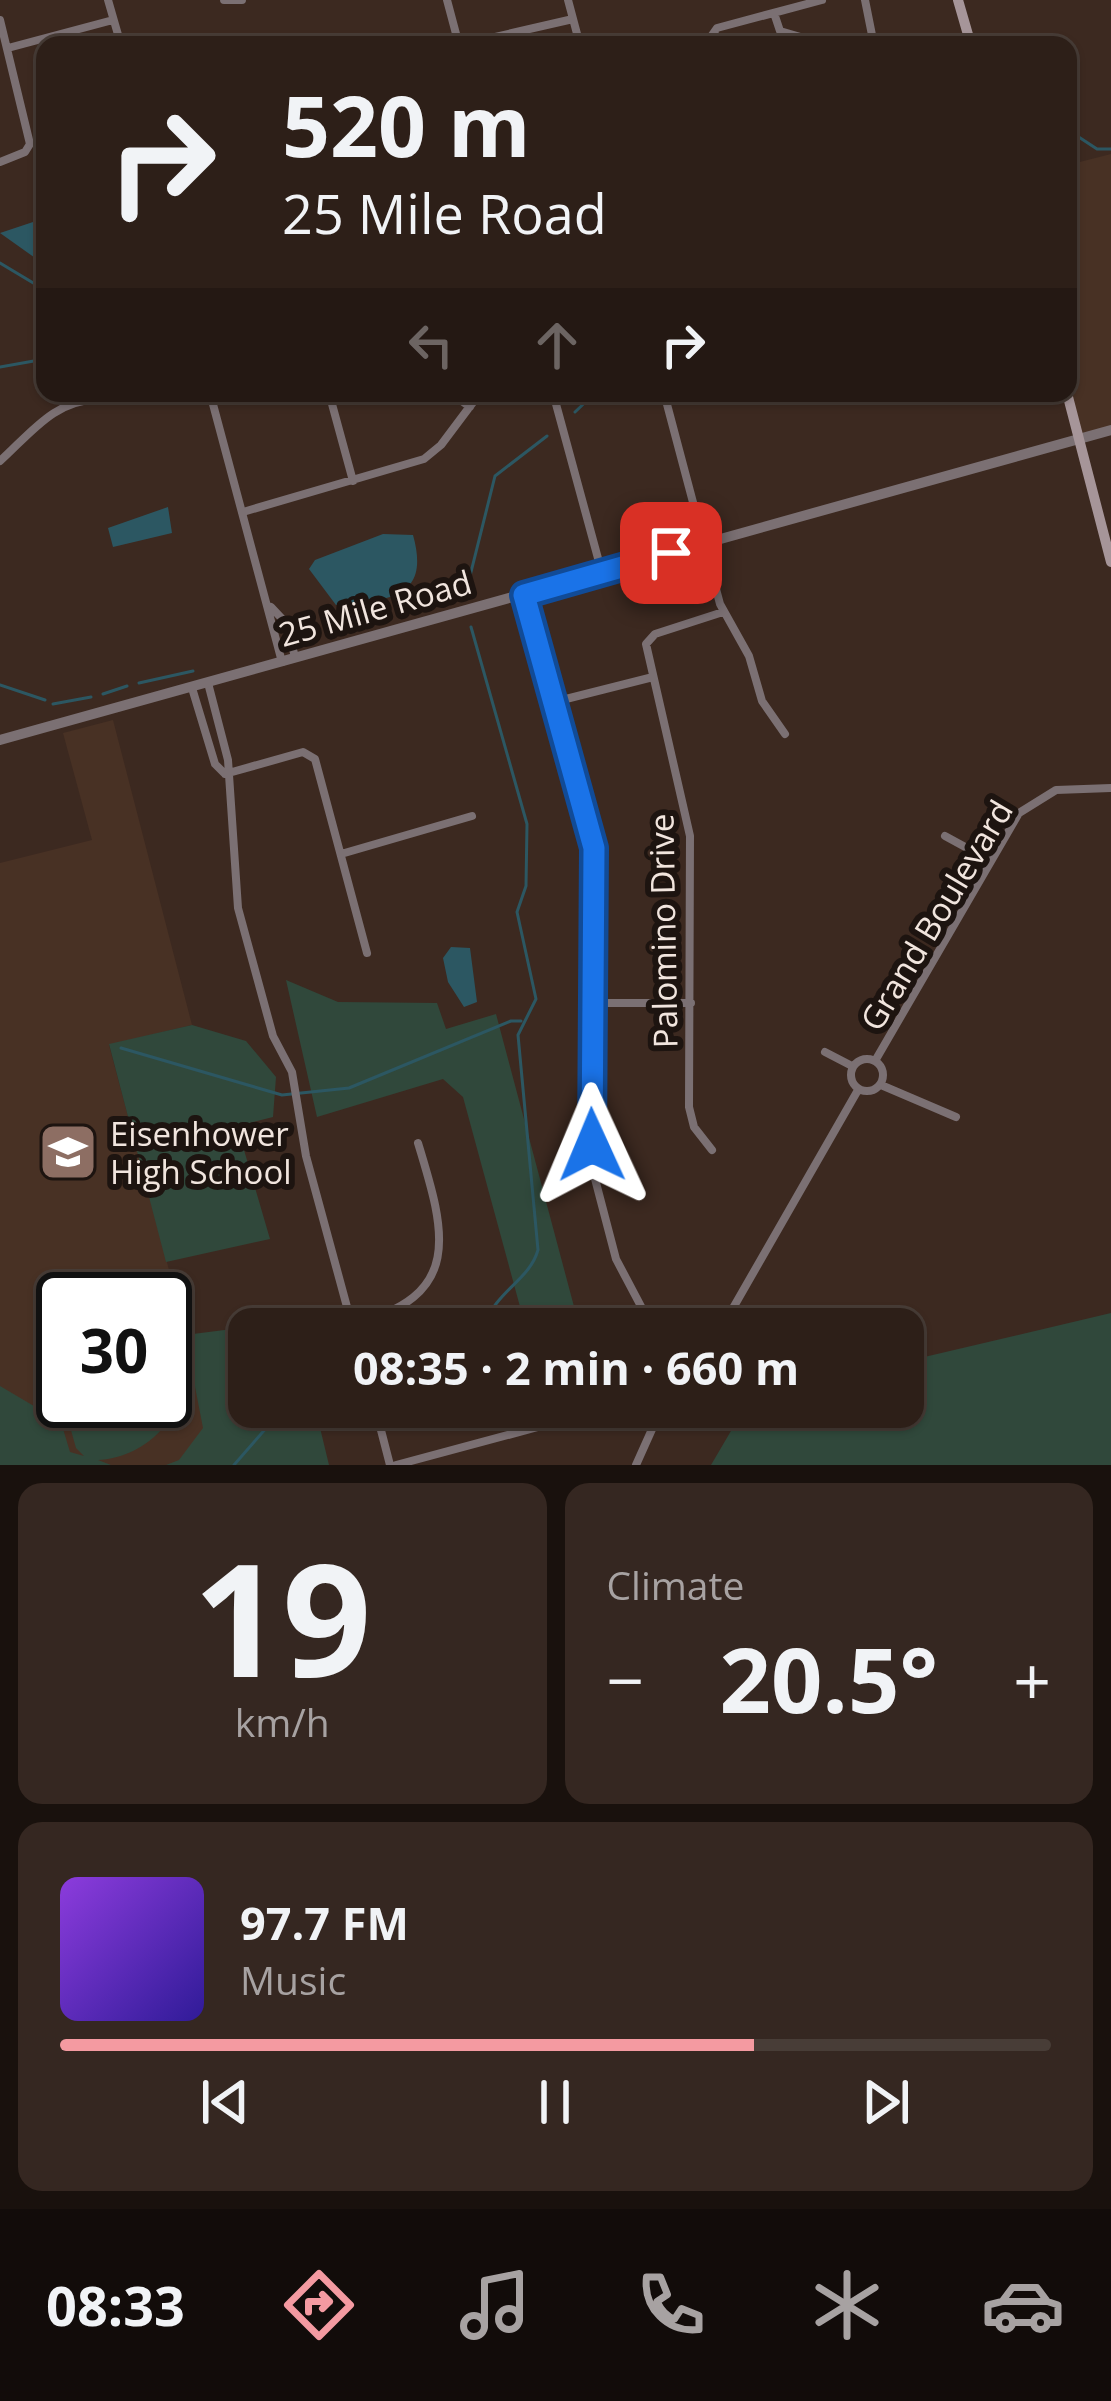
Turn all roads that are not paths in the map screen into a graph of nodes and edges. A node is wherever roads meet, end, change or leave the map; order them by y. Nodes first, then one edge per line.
1 (107, 0) edge
2 (225, 0) edge
3 (242, 0) edge
4 (447, 0) edge
5 (568, 0) edge
6 (822, 0) edge
7 (865, 0) edge
8 (958, 0) edge
9 (774, 13) junction
10 (573, 19) junction
11 (0, 20) edge
12 (113, 20) junction
13 (53, 36) edge
14 (118, 36) edge
15 (457, 36) edge
16 (499, 36) edge
17 (578, 36) edge
18 (711, 36) edge
19 (795, 36) edge
20 (872, 36) edge
21 (968, 36) edge
22 (36, 41) edge
23 (8, 48) junction
24 (0, 162) edge
25 (73, 402) edge
26 (212, 402) edge
27 (331, 402) edge
28 (463, 402) edge
29 (474, 402) edge
30 (555, 402) edge
31 (666, 402) edge
32 (1069, 402) edge
33 (470, 407) junction
34 (1111, 430) edge
35 (1079, 438) junction
36 (0, 461) edge
37 (353, 481) junction
38 (243, 512) junction
39 (705, 544) junction
40 (1111, 562) edge
41 (602, 573) junction
42 (524, 595) junction
43 (723, 612) junction
44 (289, 661) junction
45 (653, 677) junction
46 (208, 683) junction
47 (192, 688) junction
48 (554, 702) junction
49 (221, 730) junction
50 (785, 734) dead end
51 (205, 735) junction
52 (0, 740) edge
53 (225, 774) junction
54 (1111, 788) edge
55 (472, 816) dead end
56 (946, 836) dead end
57 (341, 854) junction
58 (989, 860) junction
59 (367, 953) dead end
60 (592, 1003) junction
61 (691, 1003) junction
62 (825, 1052) dead end
63 (875, 1061) junction
64 (852, 1066) junction
65 (881, 1084) junction
66 (858, 1090) junction
67 (956, 1117) dead end
68 (418, 1143) dead end
69 (712, 1150) dead end
70 (348, 1308) edge
71 (402, 1308) edge
72 (642, 1308) edge
73 (733, 1308) edge
74 (382, 1428) edge
75 (534, 1428) edge
76 (652, 1428) edge
77 (393, 1465) edge
78 (635, 1465) edge

1 - 12 street
2 - 3 street
4 - 15 street
5 - 10 street
6 - 9 street
7 - 20 street
8 - 21 main road
9 - 18 street
9 - 19 street
10 - 16 street
10 - 17 street
11 - 23 street
12 - 13 street
12 - 14 street
22 - 23 street
23 - 24 street
25 - 36 street
26 - 38 street
27 - 37 street
28 - 33 street
29 - 33 street
30 - 41 street
31 - 39 street
32 - 35 main road
33 - 37 street
34 - 35 street, 25 Mile Road
35 - 39 street, 25 Mile Road
35 - 40 main road
37 - 38 street
38 - 44 street
39 - 41 street, 25 Mile Road
39 - 43 street
41 - 42 street, 25 Mile Road
42 - 44 street, 25 Mile Road
42 - 48 street
43 - 45 street, Palomino Drive
43 - 50 street
44 - 46 street, 25 Mile Road
45 - 48 street
45 - 61 street, Palomino Drive
46 - 47 street, 25 Mile Road
46 - 49 street
47 - 51 street
47 - 52 street, 25 Mile Road
48 - 60 street
49 - 51 street
49 - 53 street
51 - 53 street
53 - 57 street
53 - 70 street
54 - 58 street, Grand Boulevard
55 - 57 street
56 - 58 street
57 - 59 street
58 - 63 street, Grand Boulevard
60 - 61 street
60 - 72 street
61 - 69 street, Palomino Drive
62 - 64 street
63 - 64 street, Grand Boulevard
63 - 65 street, Grand Boulevard
64 - 66 street, Grand Boulevard
65 - 66 street, Grand Boulevard
65 - 67 street
66 - 73 street
68 - 71 street
74 - 77 street
75 - 77 street
76 - 78 street

